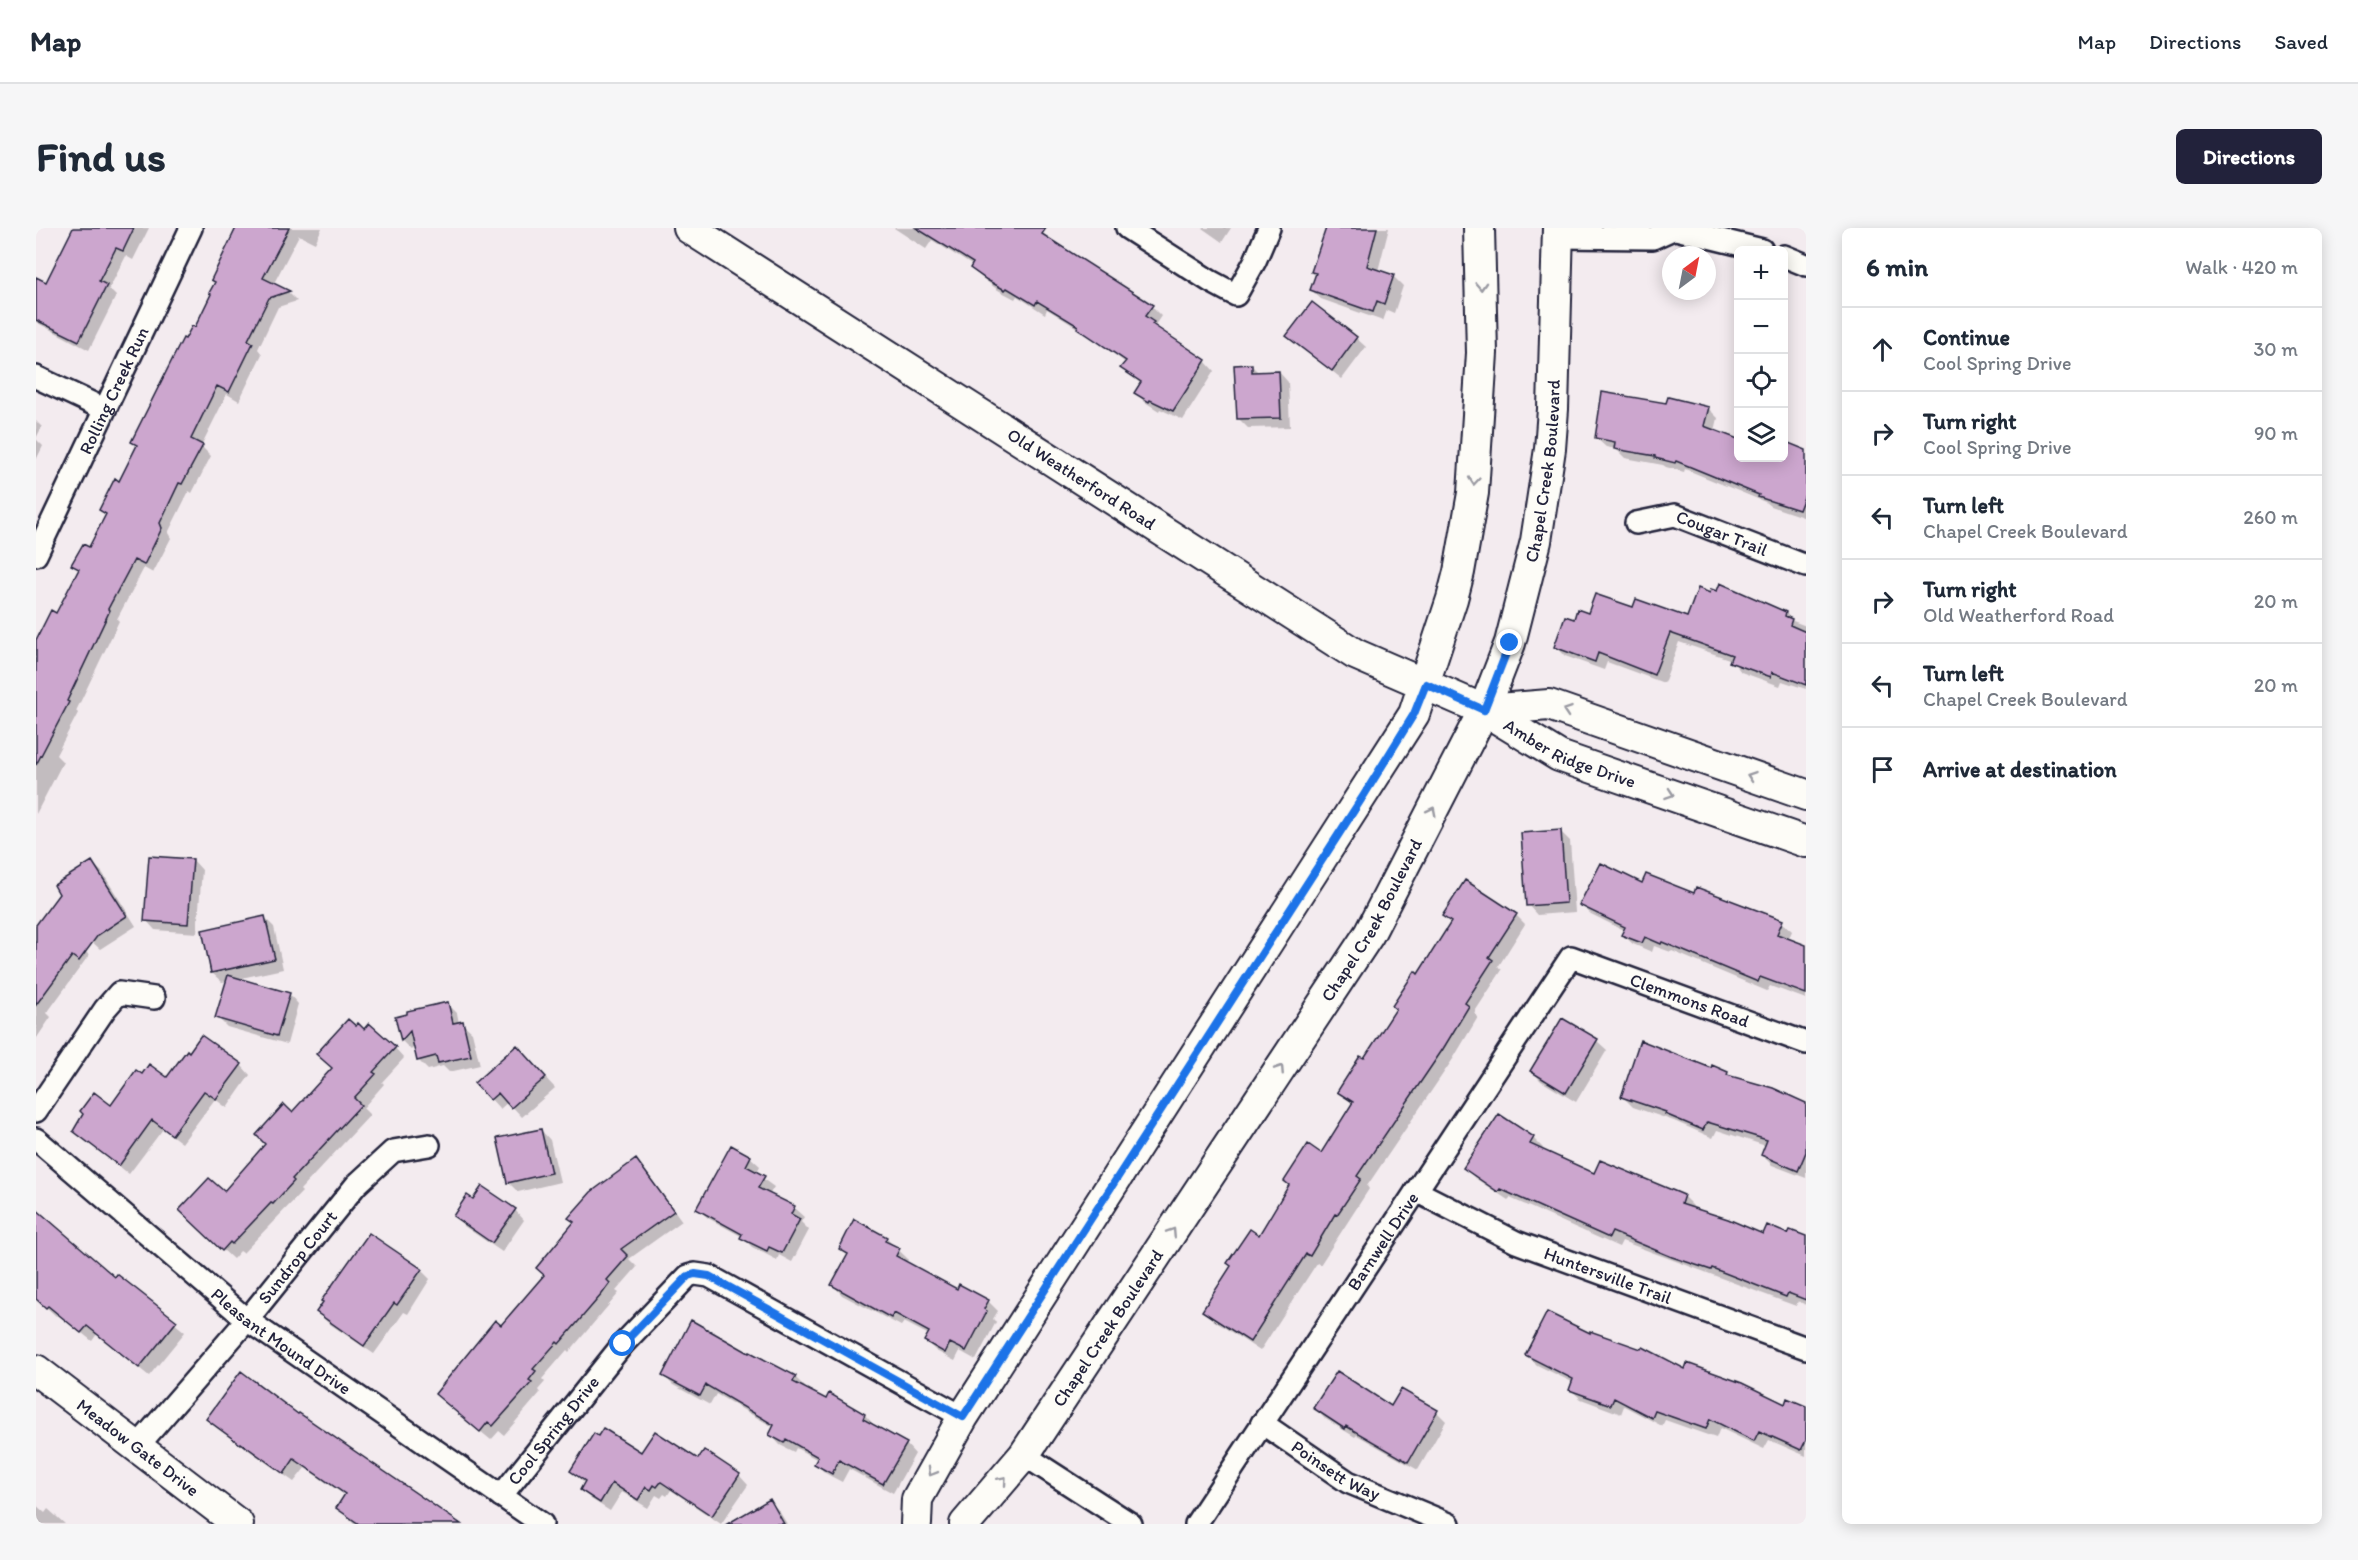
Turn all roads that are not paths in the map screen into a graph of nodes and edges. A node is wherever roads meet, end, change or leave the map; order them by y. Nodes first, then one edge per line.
1 (190, 228) edge
2 (689, 228) edge
3 (1127, 228) edge
4 (1269, 228) edge
5 (1479, 228) edge
6 (1673, 228) edge
7 (1558, 232) edge
8 (1746, 246) edge
9 (1788, 258) edge
10 (1806, 265) edge
11 (36, 377) edge
12 (104, 409) junction
13 (1636, 523) dead end
14 (36, 555) edge
15 (1806, 566) edge
16 (1426, 684) junction
17 (1484, 710) junction
18 (1806, 795) edge
19 (1806, 842) edge
20 (1571, 957) joint
21 (154, 998) dead end
22 (1806, 1043) edge
23 (36, 1111) edge
24 (36, 1139) edge
25 (429, 1145) dead end
26 (1416, 1191) junction
27 (247, 1320) junction
28 (1806, 1348) edge
29 (36, 1370) edge
30 (963, 1417) junction
31 (1262, 1423) junction
32 (136, 1448) junction
33 (1024, 1455) junction
34 (501, 1496) junction
35 (238, 1524) edge
36 (542, 1524) edge
37 (916, 1524) edge
38 (965, 1524) edge
39 (1131, 1524) edge
40 (1196, 1524) edge
41 (1449, 1524) edge

1 - 12 street, Rolling Creek Run
2 - 16 main road, Old Weatherford Road
3 - 4 street
5 -> 16 main road
6 - 7 street
6 - 8 street
7 - 17 main road, Chapel Creek Boulevard
9 - 10 street
11 - 12 street
12 - 14 street, Rolling Creek Run
13 - 15 street, Cougar Trail
16 - 17 main road, Old Weatherford Road
16 - 30 main road
18 -> 17 main road, Amber Ridge Drive
17 -> 19 main road, Amber Ridge Drive
33 -> 17 main road, Chapel Creek Boulevard
20 - 22 street, Clemmons Road
20 - 26 street, Barnwell Drive
21 - 23 street
24 - 27 street, Pleasant Mound Drive
25 - 27 street, Sundrop Court
26 - 28 street, Huntersville Trail
26 - 31 street, Barnwell Drive
27 - 32 street, Sundrop Court
27 - 34 street, Pleasant Mound Drive
29 - 32 main road, Meadow Gate Drive
30 - 34 street, Cool Spring Drive
30 -> 37 main road
31 - 40 street, Barnwell Drive
31 - 41 street, Poinsett Way
32 - 35 main road, Meadow Gate Drive
38 -> 33 main road, Chapel Creek Boulevard
33 - 39 street
34 - 36 street, Pleasant Mound Drive

